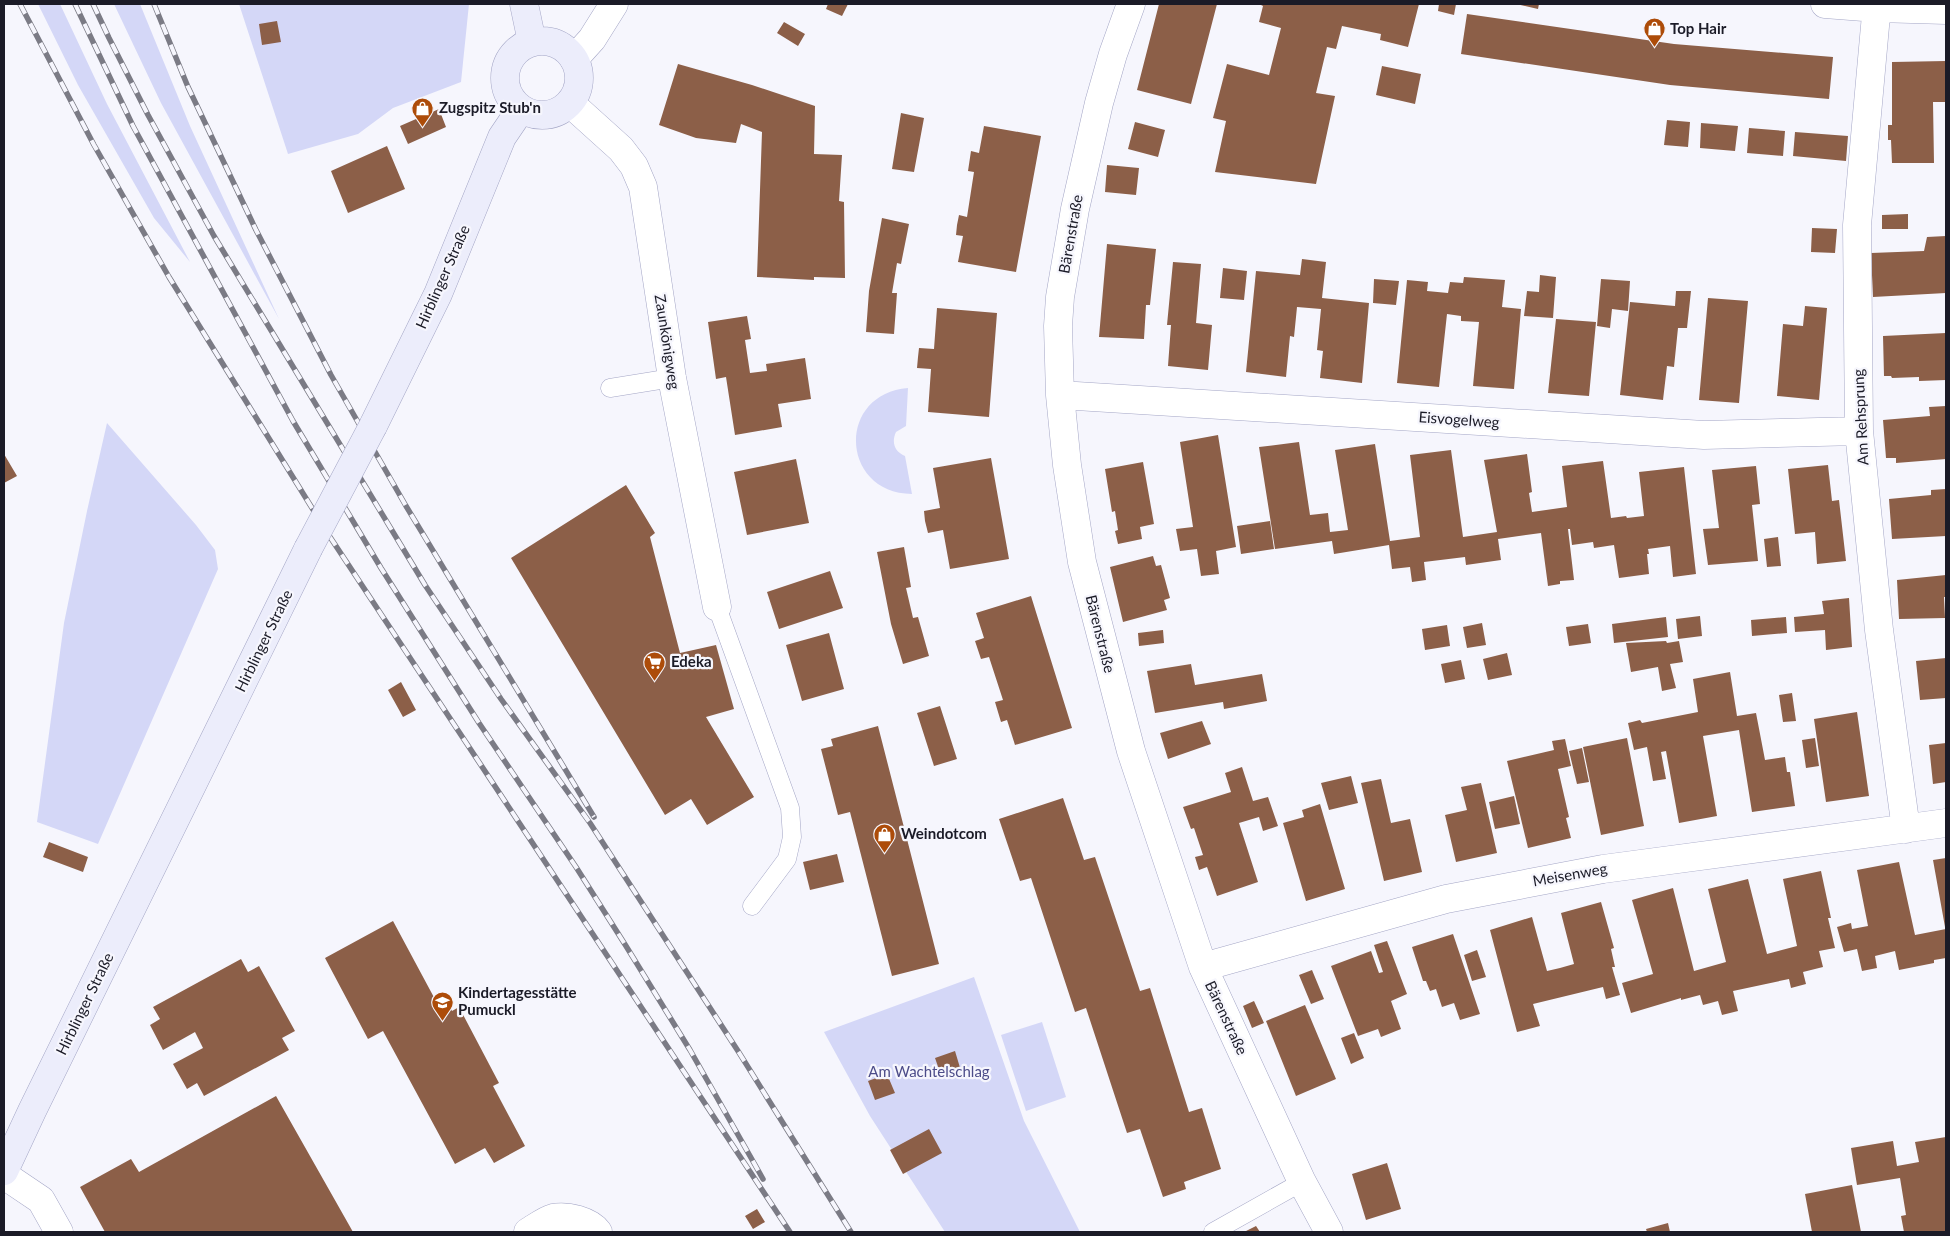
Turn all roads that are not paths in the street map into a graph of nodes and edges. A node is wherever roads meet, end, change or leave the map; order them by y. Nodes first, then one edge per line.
1 (524, 4) edge
2 (614, 4) edge
3 (1130, 4) edge
4 (1825, 4) edge
5 (1877, 6) edge
6 (1946, 10) edge
7 (532, 42) junction
8 (574, 59) junction
9 (570, 103) junction
10 (521, 109) junction
11 (672, 378) junction
12 (610, 388) dead end
13 (1060, 395) junction
14 (1859, 431) junction
15 (717, 607) joint
16 (1946, 823) edge
17 (1906, 829) junction
18 (752, 906) dead end
19 (1203, 967) junction
20 (4, 1173) edge
21 (1302, 1182) junction
22 (58, 1232) edge
23 (528, 1232) edge
24 (598, 1232) edge
25 (1213, 1232) edge
26 (1329, 1232) edge

1 - 7 street
2 - 8 street
3 - 13 street, Bärenstraße
4 - 5 street
5 - 6 street
5 - 14 street, Am Rehsprung
7 - 8 street
7 - 10 street
8 - 9 street
9 - 10 street
9 - 11 street, Zaunkönigweg
10 - 20 street, Hirblinger Straße, bridge
11 - 12 lane
11 - 15 street, Zaunkönigweg
13 - 14 street, Eisvogelweg
13 - 19 street, Bärenstraße
14 - 17 street, Am Rehsprung
15 - 18 lane
16 - 17 street, Meisenweg
17 - 19 street, Meisenweg
19 - 21 street, Bärenstraße
20 - 22 street
21 - 25 lane
21 - 26 street, Bärenstraße
23 - 24 street

